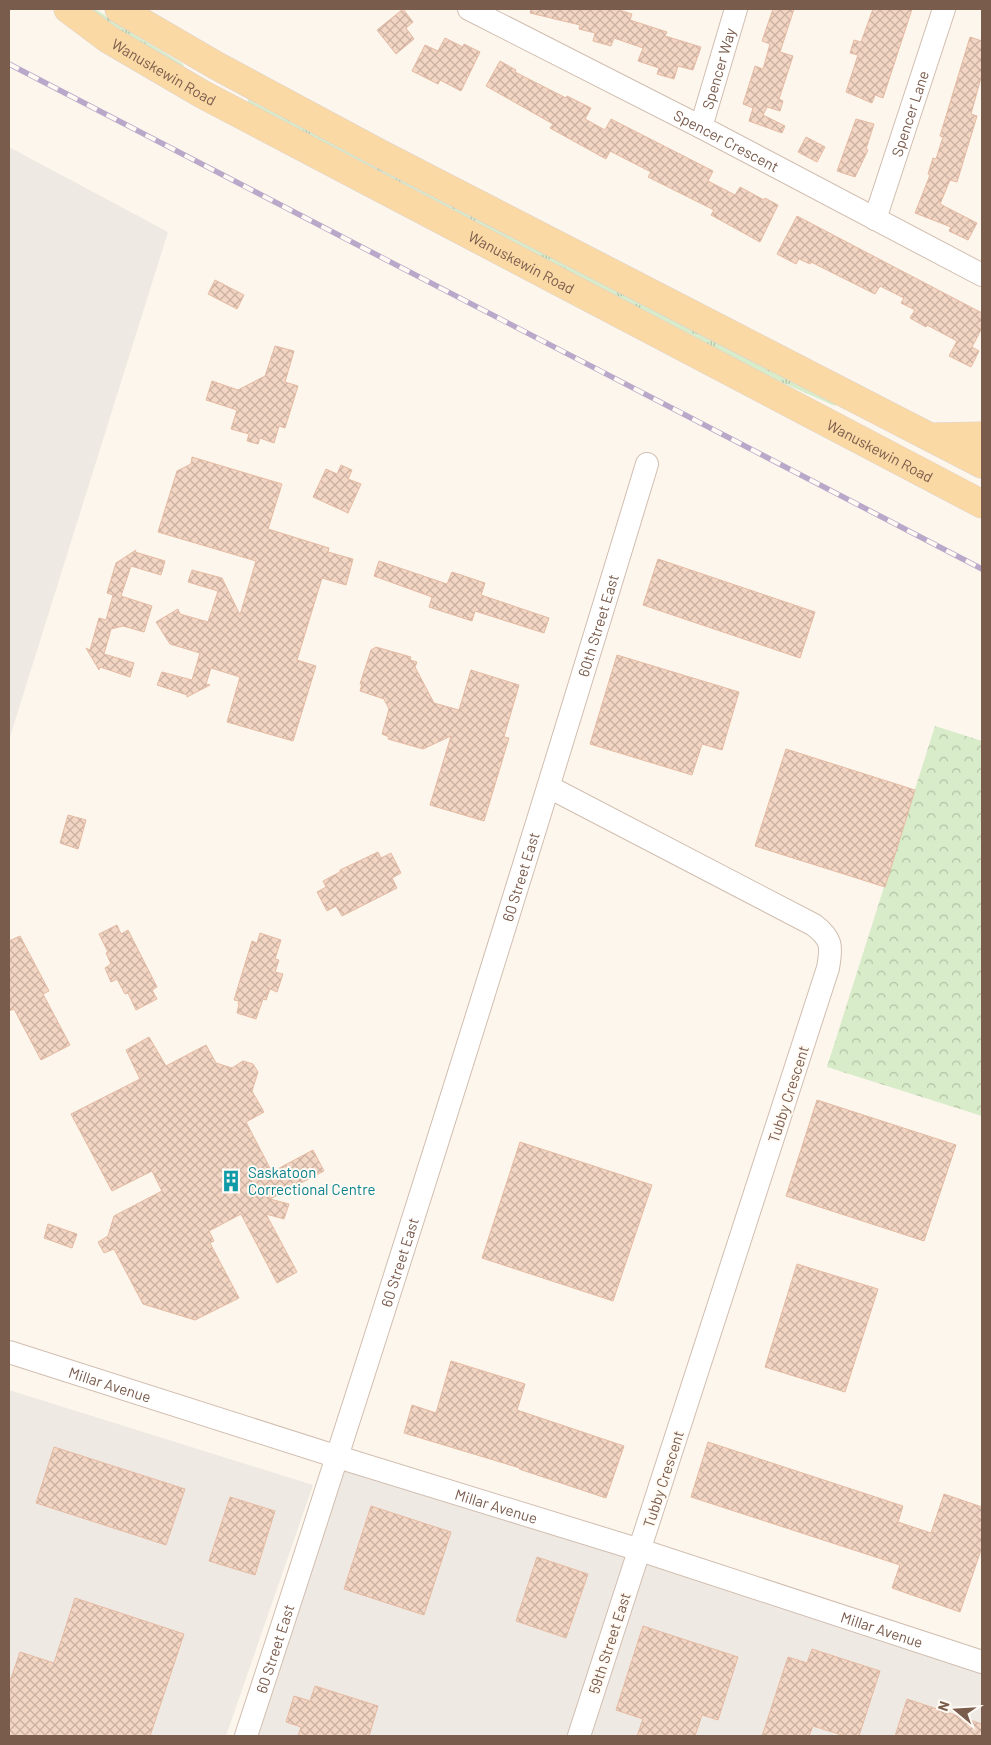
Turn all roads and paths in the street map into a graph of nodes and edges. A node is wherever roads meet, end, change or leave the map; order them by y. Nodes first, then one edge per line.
1 (68, 9) edge
2 (120, 9) edge
3 (469, 9) edge
4 (736, 9) edge
5 (944, 9) edge
6 (701, 127) junction
7 (875, 219) junction
8 (982, 274) edge
9 (982, 436) edge
10 (930, 437) junction
11 (647, 464) dead end
12 (982, 464) edge
13 (982, 504) edge
14 (549, 787) junction
15 (9, 1352) edge
16 (338, 1457) junction
17 (640, 1550) junction
18 (982, 1662) edge
19 (246, 1736) edge
20 (579, 1736) edge

1 - 13 main road, Wanuskewin Road
2 - 10 main road, Wanuskewin Road
3 - 6 street, Spencer Crescent
4 - 6 street, Spencer Way
5 - 7 street, Spencer Lane
6 - 7 street, Spencer Crescent
7 - 8 street, Spencer Crescent
9 - 10 main road
10 - 12 main road, Wanuskewin Road
11 - 14 street, 60th Street East
14 - 16 street, 60 Street East
14 - 17 street, Tubby Crescent
15 - 16 street, Millar Avenue
16 - 17 street, Millar Avenue
16 - 19 street, 60 Street East
17 - 18 street, Millar Avenue
17 - 20 street, 59th Street East

